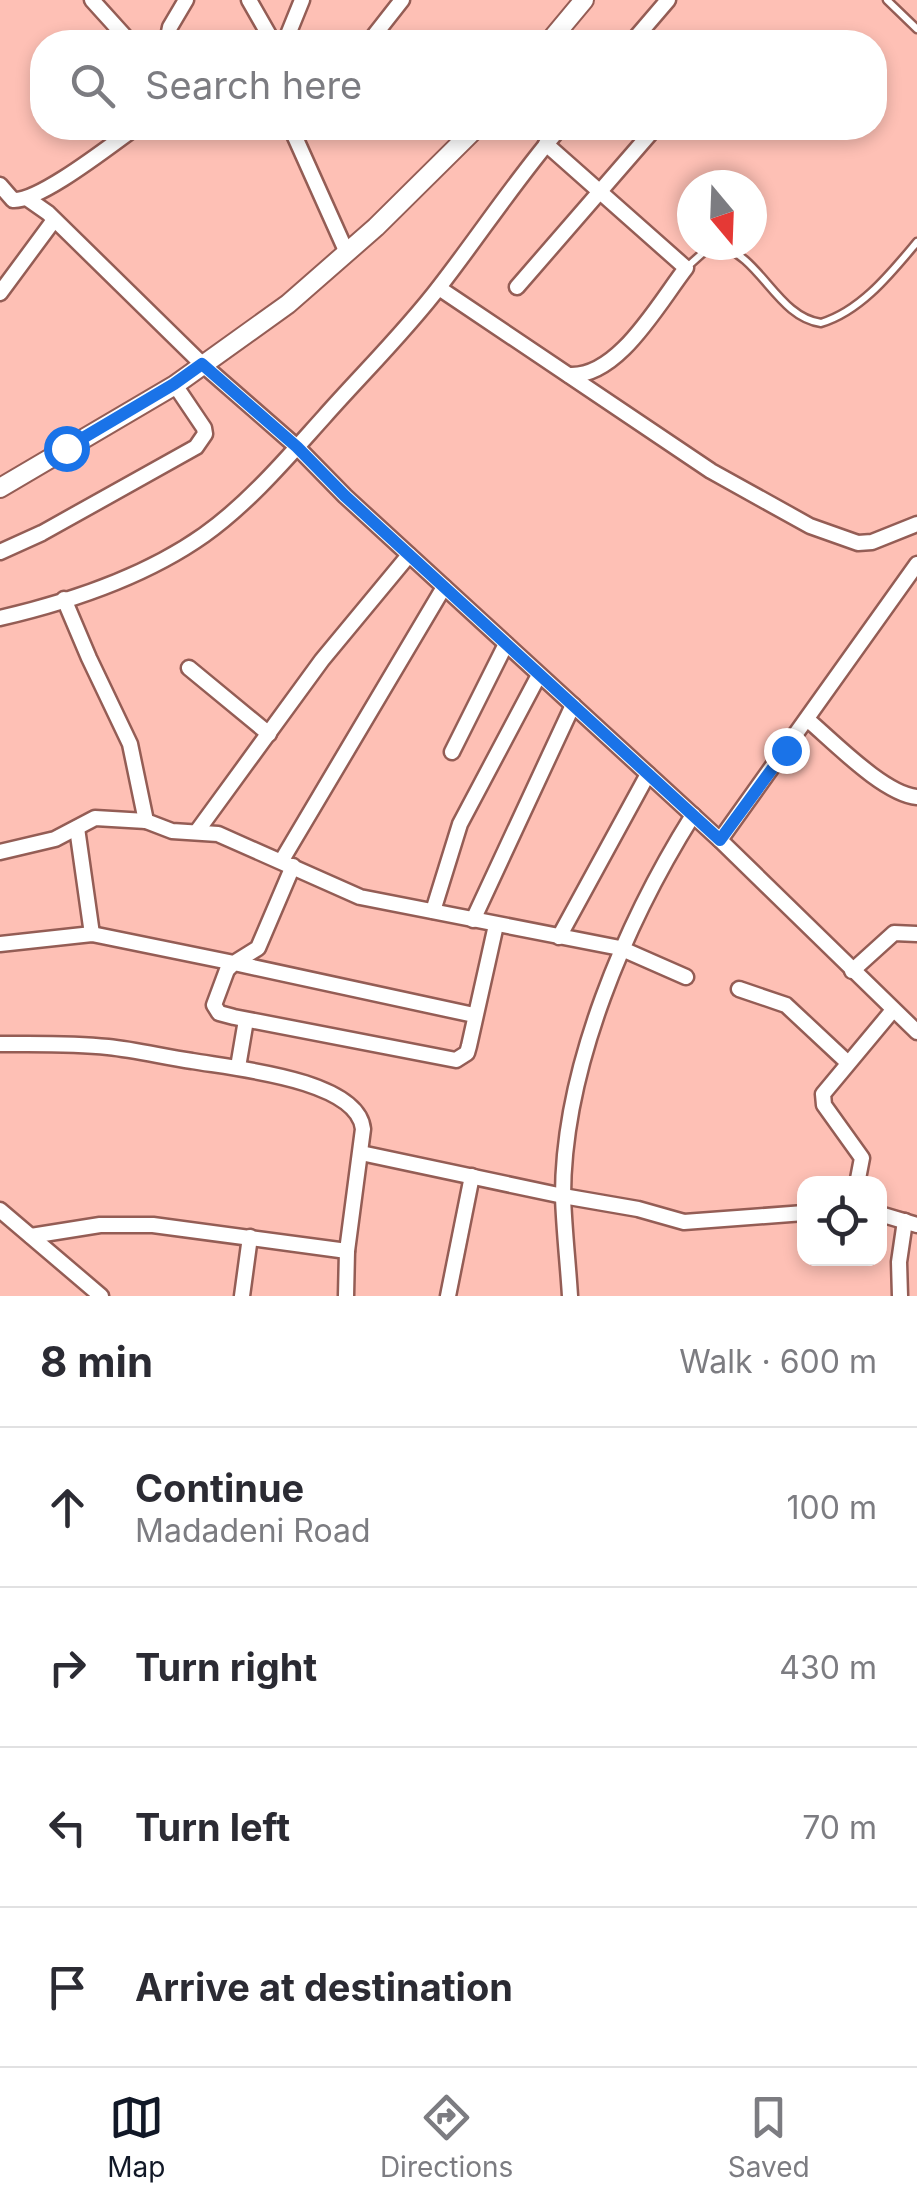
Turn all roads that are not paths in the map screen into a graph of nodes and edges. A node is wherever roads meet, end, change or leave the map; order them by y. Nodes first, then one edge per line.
1 (92, 0) edge
2 (186, 0) edge
3 (249, 0) edge
4 (302, 0) edge
5 (402, 0) edge
6 (584, 0) edge
7 (668, 0) edge
8 (888, 0) edge
9 (119, 30) edge
10 (169, 30) edge
11 (265, 30) edge
12 (290, 30) edge
13 (378, 30) edge
14 (559, 30) edge
15 (642, 30) edge
16 (917, 30) edge
17 (117, 140) edge
18 (296, 140) edge
19 (464, 140) edge
20 (550, 140) edge
21 (645, 140) edge
22 (546, 144) junction
23 (0, 184) edge
24 (601, 190) junction
25 (28, 199) junction
26 (54, 220) junction
27 (917, 242) edge
28 (347, 253) junction
29 (695, 260) edge
30 (744, 260) edge
31 (686, 268) junction
32 (517, 286) dead end
33 (439, 288) junction
34 (0, 292) edge
35 (202, 364) junction
36 (568, 375) junction
37 (174, 384) junction
38 (297, 447) junction
39 (66, 448) junction
40 (0, 477) edge
41 (0, 488) edge
42 (917, 524) edge
43 (0, 552) edge
44 (409, 554) junction
45 (917, 564) edge
46 (444, 588) junction
47 (64, 599) junction
48 (0, 618) edge
49 (506, 644) junction
50 (189, 668) dead end
51 (539, 675) junction
52 (574, 705) junction
53 (808, 720) junction
54 (268, 734) junction
55 (452, 752) dead end
56 (648, 774) junction
57 (917, 797) edge
58 (692, 816) junction
59 (146, 821) junction
60 (77, 828) junction
61 (198, 830) junction
62 (720, 840) junction
63 (0, 852) edge
64 (287, 863) junction
65 (433, 911) junction
66 (473, 920) junction
67 (496, 924) junction
68 (92, 934) junction
69 (917, 934) edge
70 (559, 937) junction
71 (0, 944) edge
72 (620, 948) junction
73 (234, 964) junction
74 (852, 971) junction
75 (686, 977) dead end
76 (739, 989) dead end
77 (893, 1010) junction
78 (474, 1015) junction
79 (246, 1020) junction
80 (917, 1032) edge
81 (0, 1044) edge
82 (847, 1062) junction
83 (238, 1067) junction
84 (361, 1152) junction
85 (472, 1176) junction
86 (858, 1176) edge
87 (564, 1196) junction
88 (0, 1210) edge
89 (797, 1214) edge
90 (911, 1223) edge
91 (31, 1236) junction
92 (250, 1237) junction
93 (347, 1251) junction
94 (101, 1296) edge
95 (242, 1296) edge
96 (346, 1296) edge
97 (448, 1296) edge
98 (570, 1296) edge
99 (900, 1296) edge

1 - 9 street
2 - 10 street
3 - 11 street
4 - 12 street
5 - 13 street
6 - 14 street
7 - 15 street
8 - 16 lane
17 - 25 street
18 - 28 street
19 - 28 street
20 - 22 street
21 - 24 street
22 - 24 street
22 - 33 street
23 - 25 street
24 - 31 street
24 - 32 street
25 - 26 street
26 - 34 street
26 - 35 street
27 - 30 lane
28 - 35 street
29 - 31 lane
31 - 36 street
33 - 36 street
33 - 38 street
35 - 37 street
35 - 38 street
36 - 42 street
37 - 39 street
37 - 43 street
38 - 44 street
38 - 47 street
39 - 40 street
39 - 41 street
44 - 46 street
44 - 54 street
45 - 53 street
46 - 49 street
46 - 64 street
47 - 48 street
47 - 59 street
49 - 51 street
49 - 55 street
50 - 54 street
51 - 52 street
51 - 65 street
52 - 56 street
52 - 66 street
53 - 57 street
53 - 62 street
54 - 61 street
56 - 58 street
56 - 70 street
58 - 62 street
58 - 72 street
59 - 60 street
59 - 61 street
60 - 63 street
60 - 68 street
61 - 64 street
62 - 74 street
64 - 65 street
64 - 73 street
65 - 66 street
66 - 67 street
67 - 70 street
67 - 78 street
68 - 71 street
68 - 73 street
69 - 74 street
70 - 72 street
72 - 75 street
72 - 87 street
73 - 78 street
73 - 79 street
74 - 77 street
76 - 82 street
77 - 80 street
77 - 82 street
78 - 79 street
79 - 83 street
81 - 83 street
82 - 86 street
83 - 84 street
84 - 85 street
84 - 93 street
85 - 87 street
85 - 97 street
87 - 89 street
87 - 98 street
88 - 91 street
90 - 99 street
91 - 92 street
91 - 94 street
92 - 93 street
92 - 95 street
93 - 96 street

